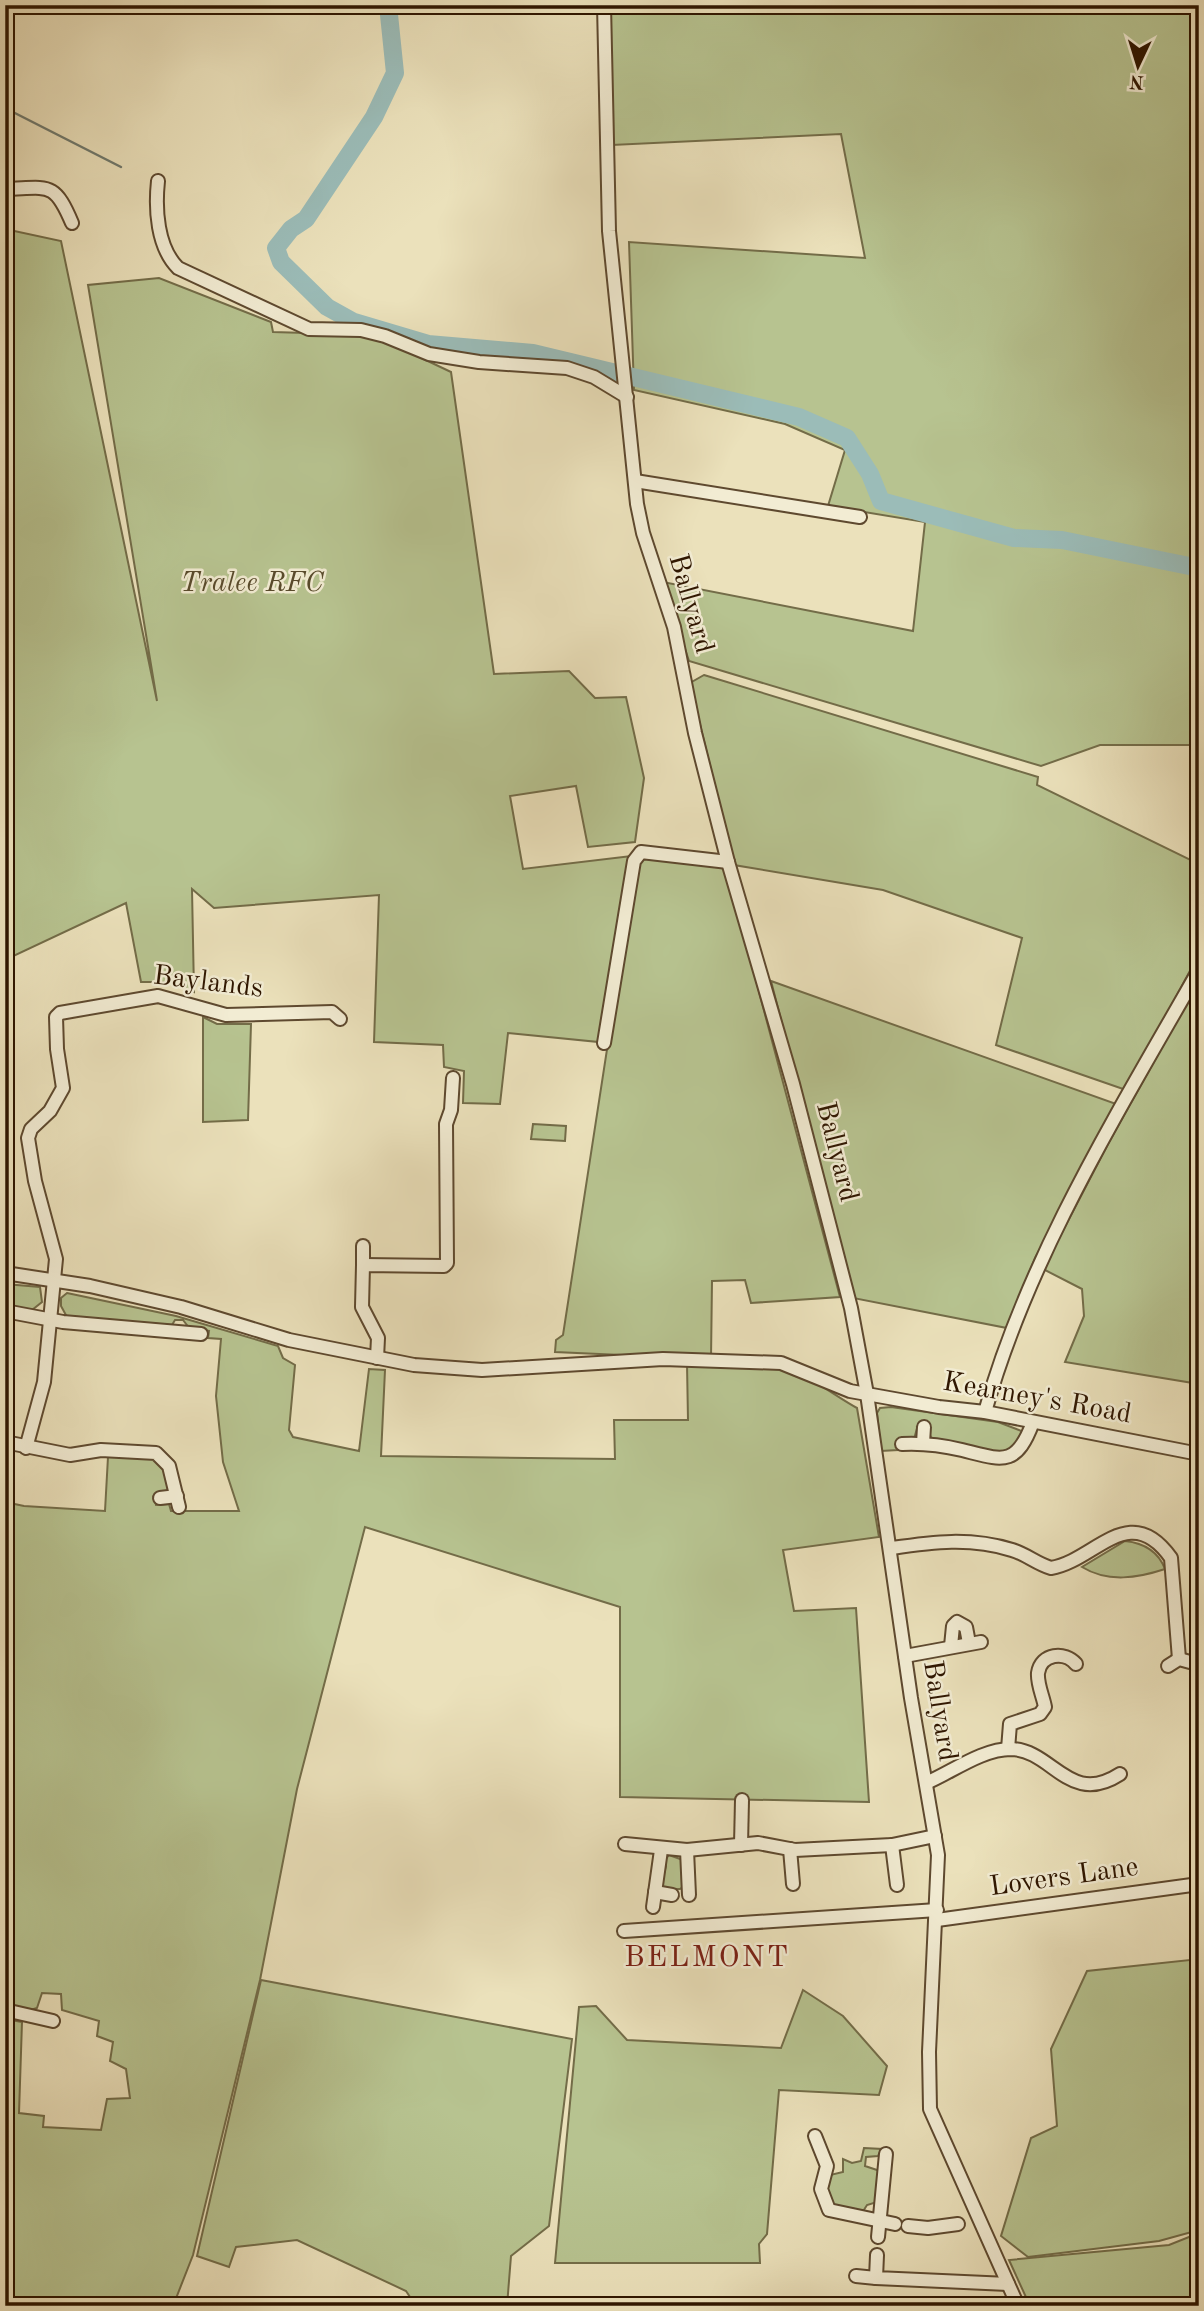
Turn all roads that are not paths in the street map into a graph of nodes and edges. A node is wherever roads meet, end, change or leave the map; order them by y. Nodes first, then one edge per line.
1 (604, 5) edge
2 (158, 181) dead end
3 (5, 189) edge
4 (72, 223) dead end
5 (627, 391) junction
6 (635, 481) junction
7 (860, 517) dead end
8 (728, 862) junction
9 (1199, 970) edge
10 (340, 1019) dead end
11 (604, 1044) dead end
12 (453, 1078) dead end
13 (363, 1246) dead end
14 (363, 1265) junction
15 (5, 1273) edge
16 (55, 1279) junction
17 (5, 1311) edge
18 (50, 1320) junction
19 (201, 1334) dead end
20 (377, 1358) junction
21 (867, 1394) junction
22 (985, 1412) junction
23 (1033, 1422) junction
24 (924, 1427) dead end
25 (5, 1442) edge
26 (923, 1443) junction
27 (902, 1444) dead end
28 (26, 1448) junction
29 (1199, 1454) edge
30 (160, 1498) dead end
31 (892, 1548) junction
32 (951, 1646) junction
33 (905, 1656) junction
34 (1179, 1663) dead end
35 (1076, 1664) dead end
36 (1008, 1749) junction
37 (1119, 1779) dead end
38 (926, 1783) junction
39 (741, 1800) dead end
40 (935, 1836) junction
41 (625, 1844) dead end
42 (741, 1845) junction
43 (892, 1845) junction
44 (790, 1849) junction
45 (661, 1850) junction
46 (687, 1850) junction
47 (793, 1884) dead end
48 (1199, 1884) edge
49 (897, 1885) dead end
50 (655, 1892) junction
51 (672, 1895) dead end
52 (689, 1895) dead end
53 (653, 1907) dead end
54 (937, 1915) junction
55 (624, 1931) dead end
56 (5, 2010) edge
57 (53, 2021) dead end
58 (816, 2136) dead end
59 (886, 2154) dead end
60 (880, 2223) junction
61 (958, 2224) dead end
62 (878, 2237) dead end
63 (877, 2255) dead end
64 (856, 2276) dead end
65 (876, 2278) junction
66 (1008, 2284) junction
67 (1018, 2306) edge

1 - 5 street, Ballyard
2 - 5 street
3 - 4 street
5 - 6 street, Ballyard
6 - 7 street
6 - 8 street, Ballyard
8 - 11 street
8 - 21 street, Ballyard
9 - 22 street
10 - 16 street, Baylands
12 - 14 street
13 - 14 street
14 - 20 street
15 - 16 street, Kearney's Road
16 - 18 street
16 - 20 street, Kearney's Road
17 - 18 street
18 - 19 street
18 - 28 street
20 - 21 street, Kearney's Road
21 - 22 street, Kearney's Road
21 - 31 street, Ballyard
22 - 23 street, Kearney's Road
23 - 26 street
23 - 29 street, Kearney's Road
24 - 26 street
25 - 28 street
26 - 27 street
28 - 30 street
31 - 33 street, Ballyard
31 - 34 street
32 - 32 street
32 - 33 street
33 - 38 street, Ballyard
35 - 36 street
36 - 37 street
36 - 38 street
38 - 40 street, Ballyard
39 - 42 street
40 - 43 street
40 - 54 street, Ballyard
41 - 45 street
42 - 44 street
42 - 46 street
43 - 44 street
43 - 49 street
44 - 47 street
45 - 46 street
45 - 50 street
46 - 52 street
48 - 54 street, Lovers Lane
50 - 51 street
50 - 53 street
54 - 55 street, Lovers Lane
54 - 66 street, Ballyard
56 - 57 street
58 - 60 street
59 - 60 street
60 - 61 street
60 - 62 street
63 - 65 street
64 - 65 street
65 - 66 street
66 - 67 street, Ballyard

